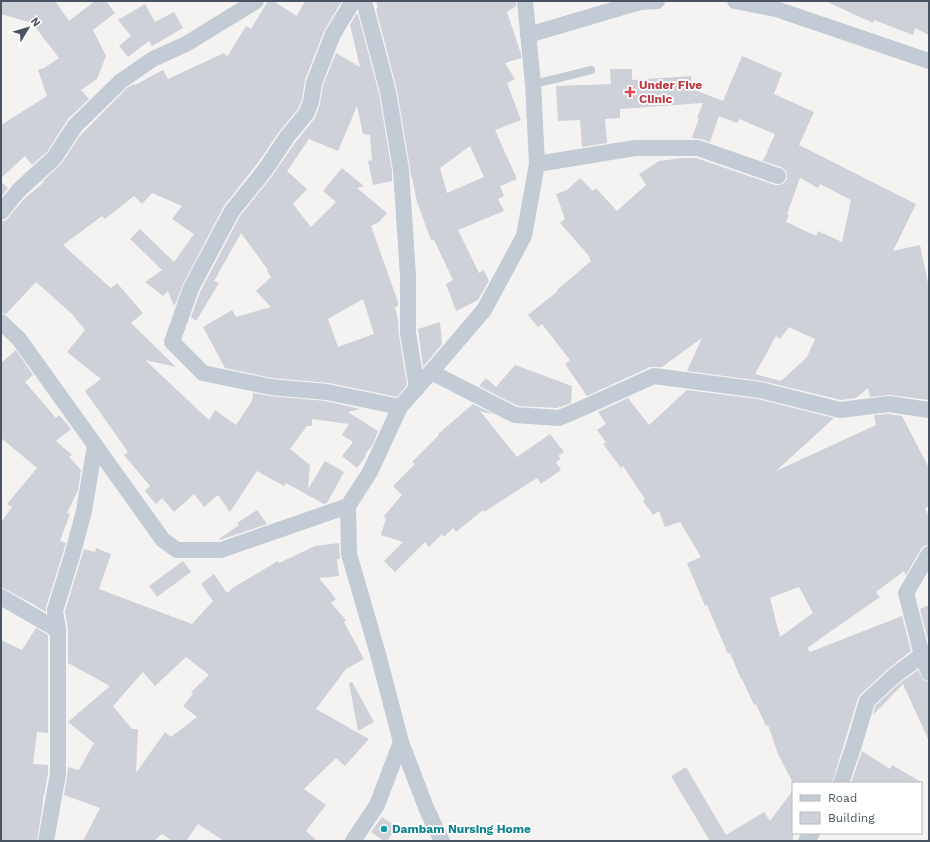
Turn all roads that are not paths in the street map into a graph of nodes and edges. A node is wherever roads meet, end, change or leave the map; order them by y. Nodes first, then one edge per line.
1 (256, 1) edge
2 (353, 1) edge
3 (364, 1) edge
4 (525, 1) edge
5 (657, 1) edge
6 (735, 1) edge
7 (528, 35) junction
8 (929, 61) edge
9 (591, 70) dead end
10 (533, 84) junction
11 (537, 164) junction
12 (778, 176) dead end
13 (1, 212) edge
14 (1, 322) edge
15 (431, 372) junction
16 (417, 388) junction
17 (400, 407) junction
18 (929, 410) edge
19 (95, 445) junction
20 (348, 506) junction
21 (929, 554) edge
22 (1, 597) edge
23 (58, 630) junction
24 (922, 654) junction
25 (929, 673) edge
26 (401, 742) junction
27 (841, 782) edge
28 (46, 841) edge
29 (353, 841) edge
30 (442, 841) edge

1 - 13 street
2 - 17 street
3 - 16 street
4 - 7 street
5 - 7 street
6 - 8 street
7 - 10 street
9 - 10 lane
10 - 11 street
11 - 12 street
11 - 15 street
14 - 19 street
15 - 16 street
15 - 18 street
16 - 17 street
17 - 20 street
19 - 20 street
19 - 23 street
20 - 26 street
21 - 24 street
22 - 23 street
23 - 28 street
24 - 25 street
24 - 27 street
26 - 29 street
26 - 30 street

